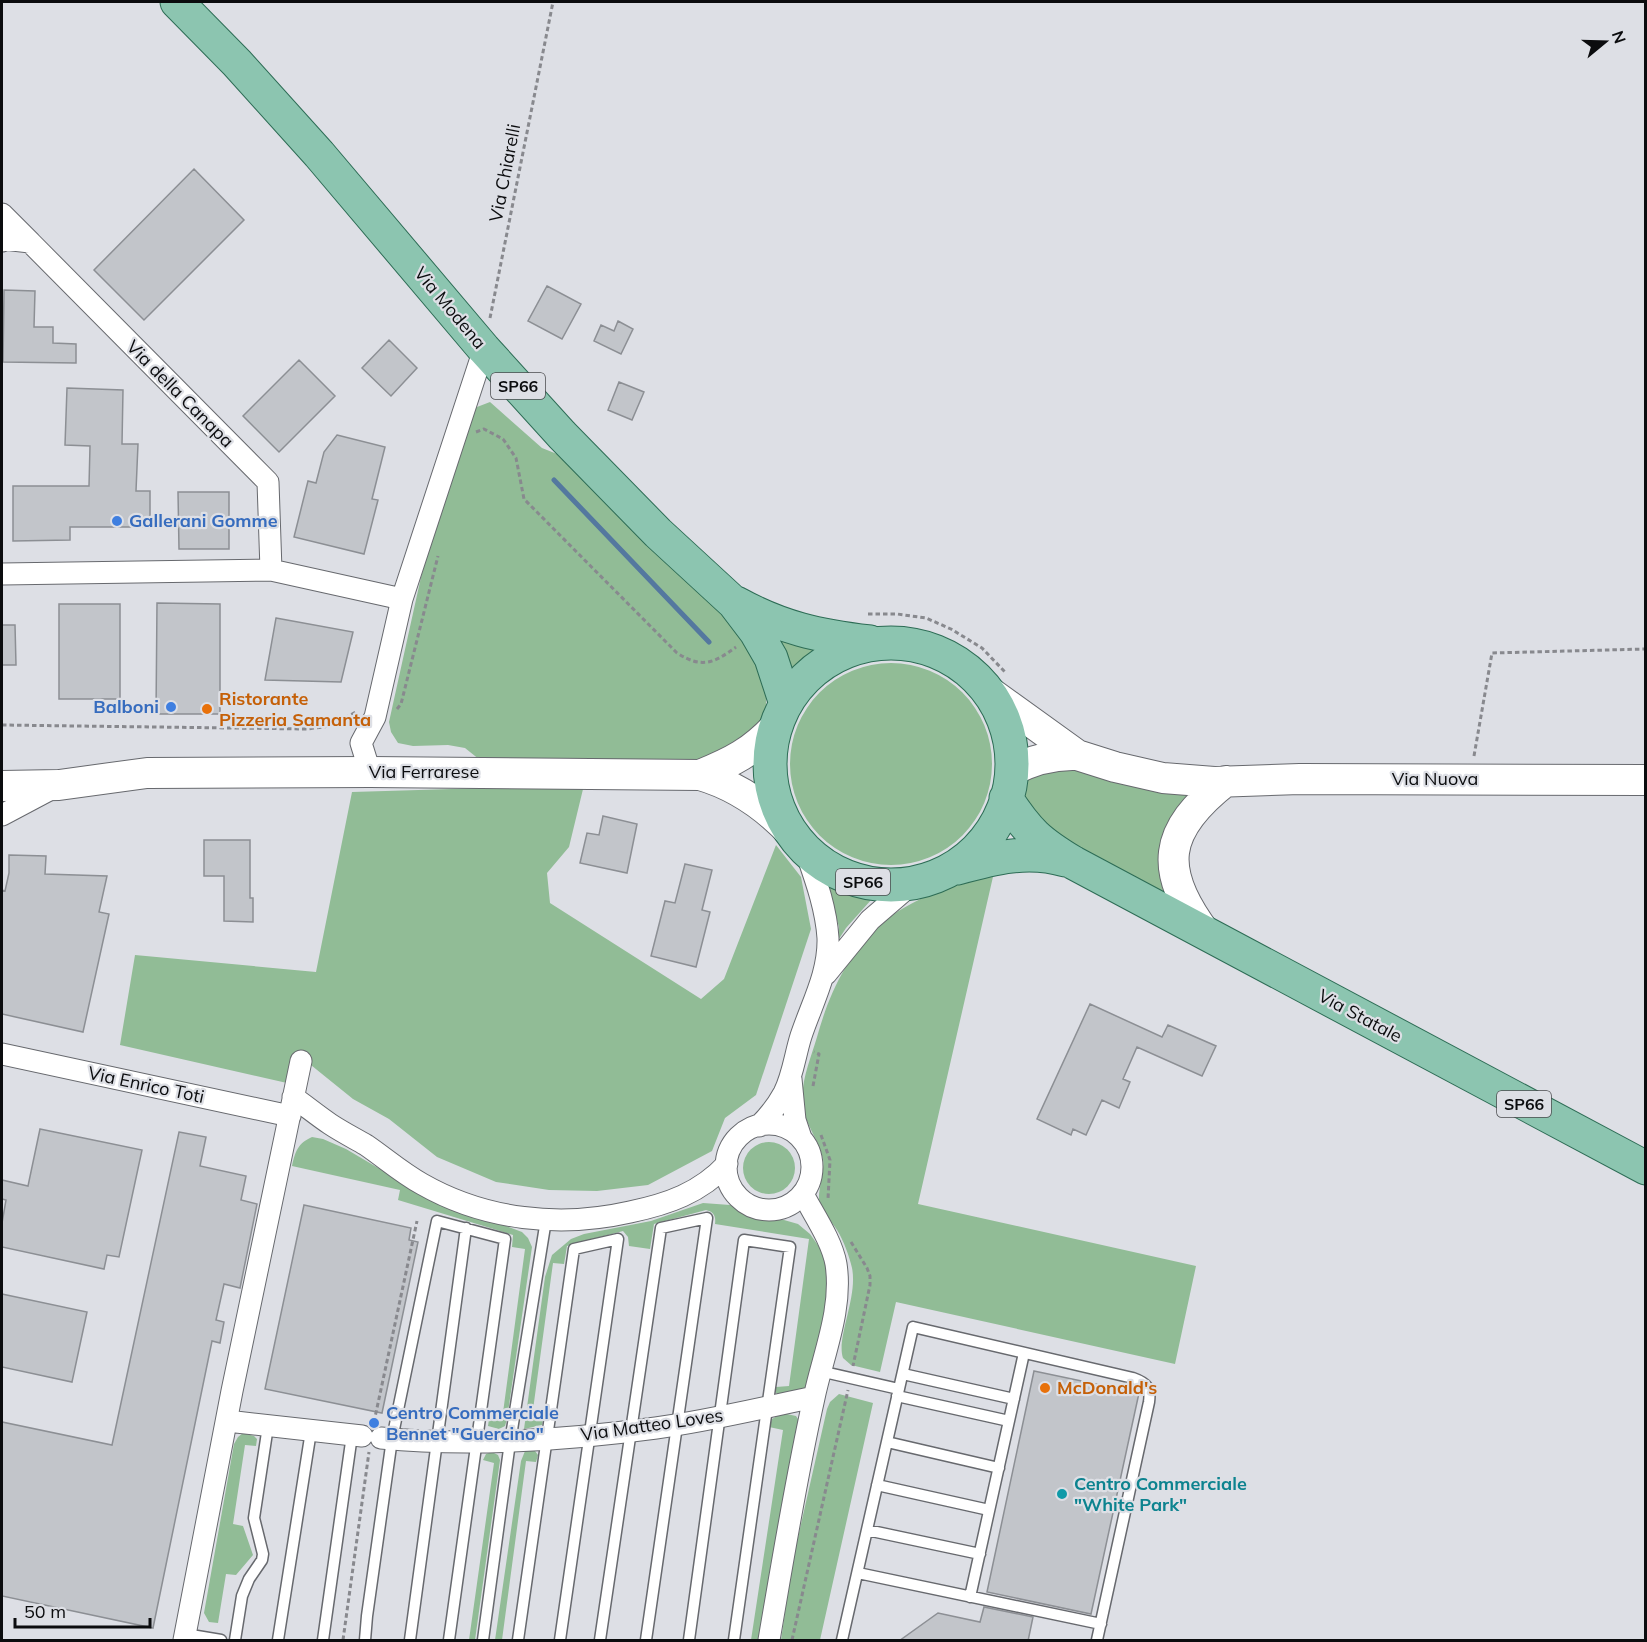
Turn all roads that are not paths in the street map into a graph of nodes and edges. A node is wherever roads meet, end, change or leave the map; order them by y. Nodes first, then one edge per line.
1 (177, 2) edge
2 (2, 214) edge
3 (2, 241) edge
4 (30, 242) junction
5 (484, 349) junction
6 (271, 570) junction
7 (2, 574) edge
8 (402, 598) junction
9 (734, 603) junction
10 (879, 644) junction
11 (995, 681) junction
12 (781, 715) junction
13 (1077, 755) junction
14 (2, 767) edge
15 (370, 772) junction
16 (147, 773) junction
17 (700, 775) junction
18 (1646, 780) edge
19 (1226, 781) junction
20 (60, 785) junction
21 (1009, 785) junction
22 (2, 786) edge
23 (2, 815) edge
24 (799, 842) junction
25 (1074, 863) junction
26 (947, 871) junction
27 (913, 883) junction
28 (1206, 934) junction
29 (824, 976) junction
30 (2, 1054) edge
31 (301, 1061) dead end
32 (791, 1075) junction
33 (290, 1116) junction
34 (331, 1125) junction
35 (759, 1126) junction
36 (801, 1138) junction
37 (726, 1164) junction
38 (1646, 1168) edge
39 (803, 1194) junction
40 (678, 1198) junction
41 (744, 1202) junction
42 (782, 1209) junction
43 (546, 1220) junction
44 (466, 1228) junction
45 (823, 1233) junction
46 (1024, 1353) junction
47 (820, 1371) junction
48 (903, 1374) junction
49 (898, 1393) junction
50 (814, 1397) junction
51 (1014, 1399) junction
52 (767, 1407) junction
53 (720, 1416) junction
54 (227, 1421) junction
55 (1009, 1421) junction
56 (677, 1425) junction
57 (268, 1426) junction
58 (311, 1431) junction
59 (631, 1431) junction
60 (590, 1435) junction
61 (372, 1437) junction
62 (547, 1439) junction
63 (437, 1440) junction
64 (477, 1441) junction
65 (510, 1442) junction
66 (887, 1442) junction
67 (999, 1468) junction
68 (878, 1485) junction
69 (989, 1510) junction
70 (867, 1530) junction
71 (980, 1554) junction
72 (858, 1573) junction
73 (970, 1598) junction
74 (1101, 1624) junction
75 (184, 1637) edge
76 (221, 1641) edge
77 (235, 1641) edge
78 (278, 1641) edge
79 (323, 1641) edge
80 (365, 1641) edge
81 (410, 1641) edge
82 (449, 1641) edge
83 (483, 1641) edge
84 (518, 1641) edge
85 (561, 1641) edge
86 (600, 1641) edge
87 (646, 1641) edge
88 (689, 1641) edge
89 (734, 1641) edge
90 (770, 1641) edge
91 (842, 1641) edge
92 (1097, 1641) edge

1 - 5 main road, Via Modena / SP66
2 - 4 street, Via della Canapa
3 - 4 street
4 - 6 street, Via della Canapa
5 - 8 street
5 - 9 main road, Via Modena / SP66
6 - 7 street
6 - 8 street
8 - 15 street
9 - 10 main road, Via Modena / SP66
9 - 12 main road, Via Modena / SP66
10 - 11 main road, Via Modena / SP66
10 - 12 main road, Via Modena / SP66
11 - 13 main road, Via Nuova
11 - 21 main road, Via Modena / SP66
12 - 17 main road, Via Ferrarese
12 - 24 main road, Via Modena / SP66
13 - 19 main road, Via Nuova
13 - 21 main road, Via Nuova
14 - 16 main road, Via Ferrarese
15 - 16 main road, Via Ferrarese
15 - 17 main road, Via Ferrarese
16 - 20 main road, Via Ferrarese
17 - 24 main road, Via Ferrarese
18 - 19 main road, Via Nuova
19 - 28 main road
20 - 22 main road, Via Ferrarese
20 - 23 street
21 - 25 main road, Via Statale / SP66
21 - 26 main road, Via Modena / SP66
24 - 27 main road, Via Modena / SP66
24 - 29 street
25 - 26 main road, Via Statale / SP66
25 - 28 main road, Via Statale / SP66
26 - 27 main road, Via Modena / SP66
27 - 29 street
28 - 38 main road, Via Statale / SP66
29 - 32 street
30 - 33 street, Via Enrico Toti
31 - 33 street
32 - 35 street
32 - 36 street
33 - 34 street
33 - 34 street
33 - 54 street
34 - 43 street
35 - 36 street
35 - 37 street
36 - 39 street
37 - 40 street
37 - 41 street
39 - 42 street
39 - 45 street
40 - 41 street
40 - 43 street
41 - 42 street
42 - 45 street
43 - 65 lane
44 - 61 lane
44 - 63 lane
44 - 64 lane
45 - 47 street
46 - 48 lane
46 - 51 lane
46 - 74 lane
47 - 49 lane
47 - 50 street
48 - 49 lane
48 - 51 lane
49 - 55 lane
49 - 66 lane
50 - 52 street, Via Matteo Loves
50 - 90 street
51 - 55 lane
52 - 53 street, Via Matteo Loves
52 - 53 lane
52 - 89 lane
53 - 56 street, Via Matteo Loves
53 - 88 lane
54 - 57 street, Via Matteo Loves
54 - 75 street
55 - 67 lane
56 - 59 street, Via Matteo Loves
56 - 59 lane
56 - 87 lane
57 - 58 street, Via Matteo Loves
57 - 77 lane
58 - 61 street, Via Matteo Loves
58 - 78 lane
59 - 60 street, Via Matteo Loves
59 - 86 lane
60 - 62 street, Via Matteo Loves
60 - 62 lane
60 - 85 lane
61 - 63 street, Via Matteo Loves
61 - 79 lane
61 - 80 lane
62 - 65 street, Via Matteo Loves
62 - 84 lane
63 - 64 street, Via Matteo Loves
63 - 81 lane
64 - 65 street, Via Matteo Loves
64 - 82 lane
65 - 83 lane
66 - 67 lane
66 - 68 lane
67 - 69 lane
68 - 69 lane
68 - 70 lane
69 - 71 lane
70 - 71 lane
70 - 72 lane
71 - 73 lane
72 - 73 lane
72 - 91 lane
73 - 74 lane
74 - 92 lane
75 - 76 lane

